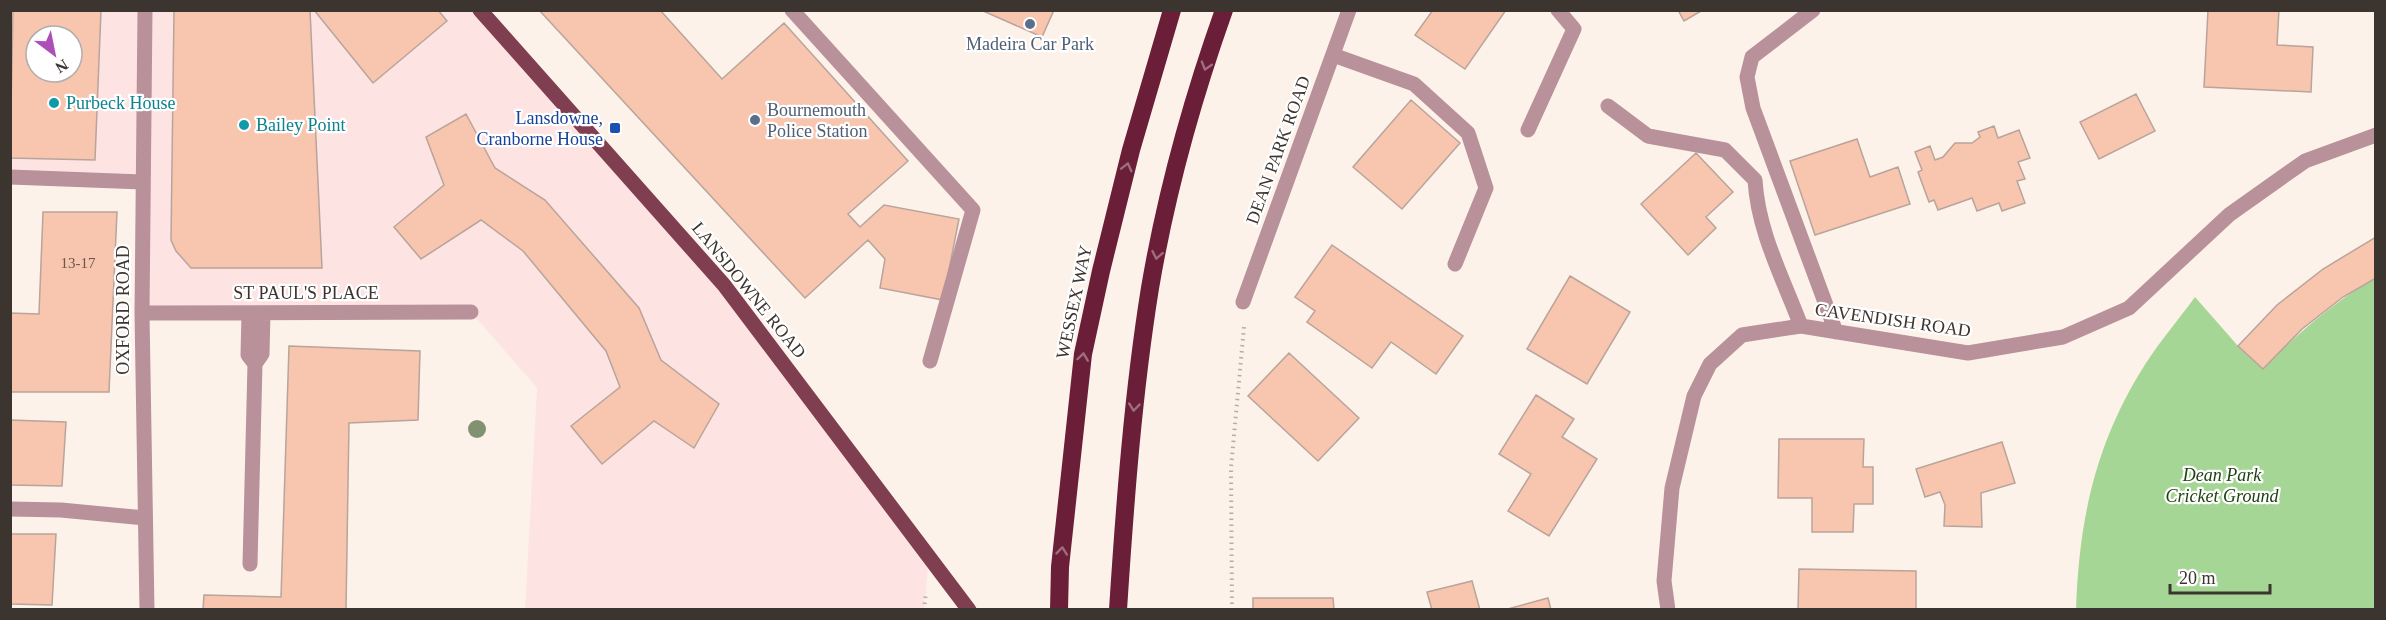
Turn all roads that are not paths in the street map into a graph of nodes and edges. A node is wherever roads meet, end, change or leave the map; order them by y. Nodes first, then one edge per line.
1 (145, 10) edge
2 (480, 10) edge
3 (792, 10) edge
4 (1172, 10) edge
5 (1224, 10) edge
6 (1349, 10) edge
7 (1558, 10) edge
8 (1813, 10) edge
9 (1333, 55) junction
10 (1608, 106) dead end
11 (1528, 130) dead end
12 (2376, 135) edge
13 (10, 177) edge
14 (143, 182) junction
15 (1455, 264) dead end
16 (1244, 302) road end
17 (471, 312) dead end
18 (142, 313) junction
19 (256, 313) junction
20 (1801, 326) junction
21 (1836, 332) junction
22 (930, 361) dead end
23 (10, 509) edge
24 (145, 518) junction
25 (250, 564) dead end
26 (964, 603) edge
27 (147, 609) edge
28 (1059, 609) edge
29 (1118, 609) edge
30 (1668, 609) edge

1 - 14 street, OXFORD ROAD
2 - 26 main road, LANSDOWNE ROAD
3 - 22 street
28 -> 4 highway, WESSEX WAY
5 -> 29 highway
6 - 9 street, DEAN PARK ROAD
7 - 11 street
8 - 21 street
9 - 15 street
9 - 16 street, DEAN PARK ROAD
10 - 20 street
12 - 21 street, CAVENDISH ROAD
13 - 14 street
14 - 18 street, OXFORD ROAD
17 - 19 street, ST PAUL'S PLACE
18 - 19 street, ST PAUL'S PLACE
18 - 24 street, OXFORD ROAD
19 - 25 street
20 - 21 street, CAVENDISH ROAD
20 - 30 street, CAVENDISH ROAD
23 - 24 street
24 - 27 street, OXFORD ROAD

